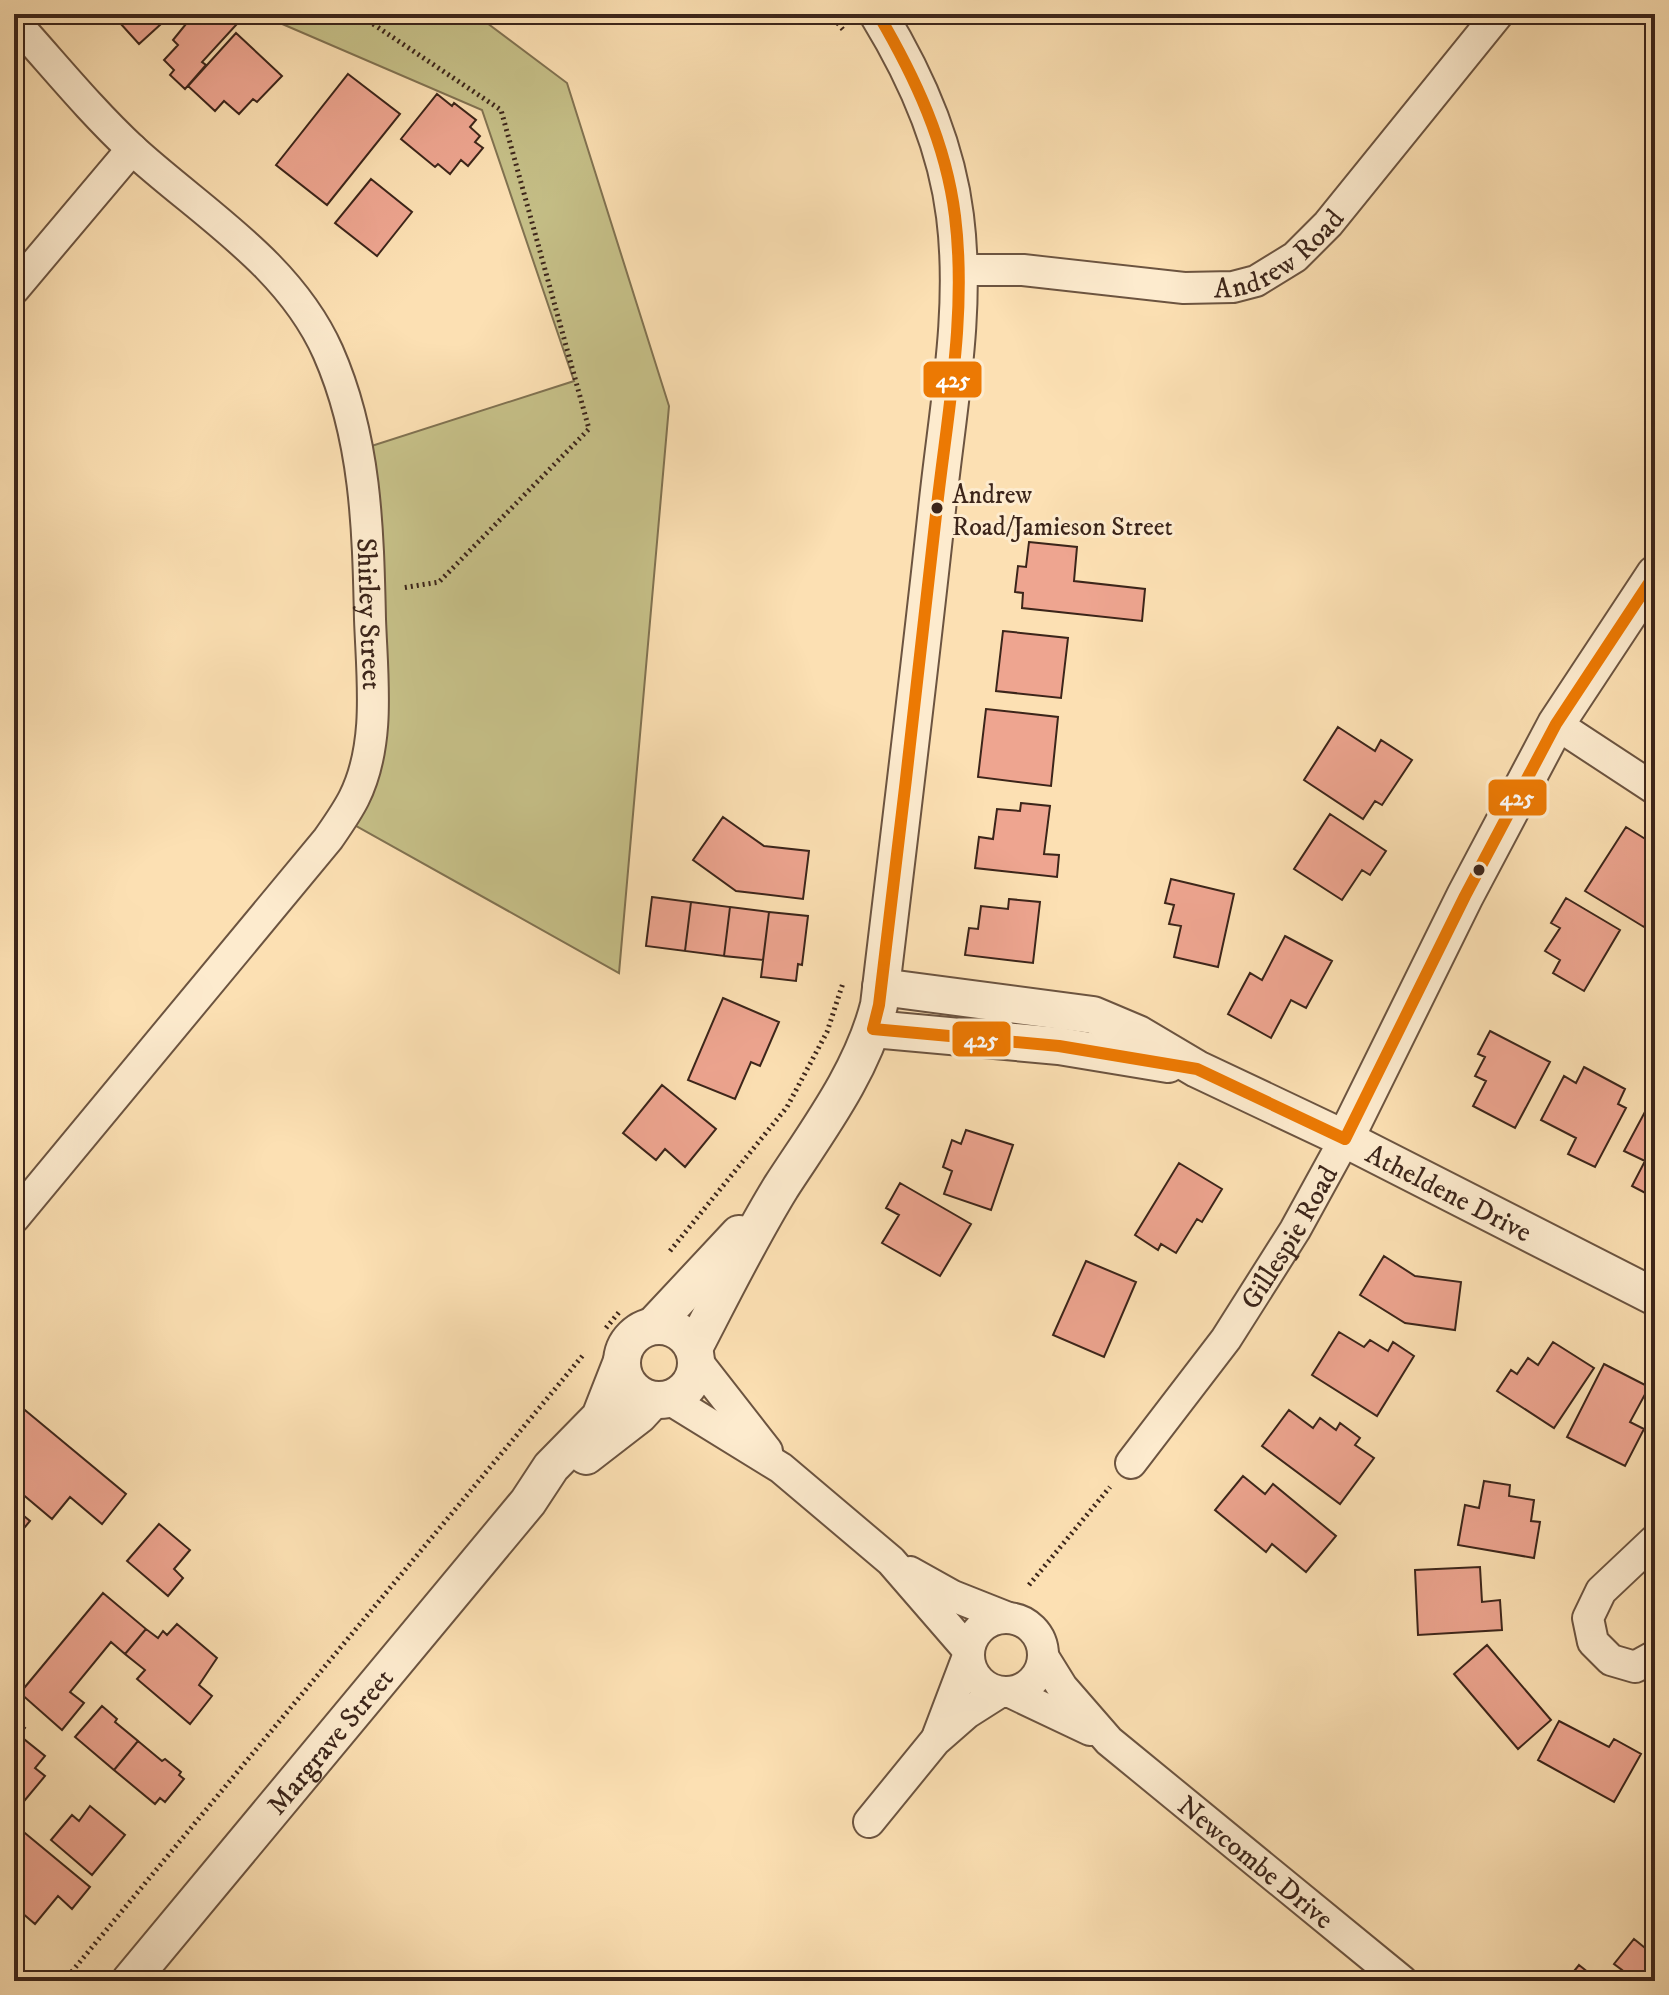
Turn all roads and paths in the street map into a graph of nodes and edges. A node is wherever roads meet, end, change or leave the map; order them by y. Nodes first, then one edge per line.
1 (358, 14) edge
2 (830, 14) edge
3 (878, 14) edge
4 (1498, 14) edge
5 (14, 21) edge
6 (849, 37) dead end
7 (132, 149) junction
8 (960, 270) junction
9 (14, 289) edge
10 (1655, 574) edge
11 (370, 594) junction
12 (1556, 724) junction
13 (1655, 789) edge
14 (845, 979) dead end
15 (881, 987) junction
16 (873, 1029) junction
17 (1197, 1069) junction
18 (1345, 1139) junction
19 (781, 1188) junction
20 (14, 1218) edge
21 (662, 1261) dead end
22 (1655, 1297) edge
23 (622, 1308) dead end
24 (653, 1326) junction
25 (605, 1346) junction
26 (695, 1354) junction
27 (661, 1400) junction
28 (1131, 1463) joint
29 (781, 1468) junction
30 (528, 1502) junction
31 (1655, 1540) edge
32 (891, 1561) junction
33 (1029, 1585) dead end
34 (1006, 1617) junction
35 (969, 1654) junction
36 (1655, 1656) edge
37 (1044, 1658) junction
38 (1005, 1692) junction
39 (935, 1741) junction
40 (1109, 1741) junction
41 (869, 1822) dead end
42 (64, 1981) edge
43 (130, 1981) edge
44 (1402, 1981) edge

1 - 11 path
2 - 6 path
3 - 8 street
4 - 8 street, Andrew Road
5 - 7 street, Shirley Street
7 - 9 street
7 - 11 street, Shirley Street
8 - 15 street
10 - 12 street, Gillespie Road
11 - 20 street, Shirley Street
12 - 13 street
12 - 18 street, Gillespie Road
14 - 21 path
15 - 16 street
15 - 17 street, Atheldene Drive
16 - 17 street, Atheldene Drive
16 - 19 street
17 - 18 street, Atheldene Drive
18 - 22 street, Atheldene Drive
18 - 28 street, Gillespie Road
19 - 24 street
19 - 26 street
23 - 25 path
24 - 25 street, Margrave Street
24 - 26 street
25 - 27 street
25 - 30 street, Margrave Street
25 - 42 path
26 - 27 street, Margrave Street
26 - 29 street
27 - 29 street
27 - 30 street, Margrave Street
28 - 33 path
29 - 32 street
30 - 43 street, Margrave Street
31 - 36 street
32 - 34 street
32 - 35 street
34 - 35 street
34 - 37 street
35 - 38 street
35 - 39 street
37 - 38 street
37 - 40 street, Newcombe Drive
38 - 39 street
38 - 40 street, Newcombe Drive
39 - 41 street
40 - 44 street, Newcombe Drive

